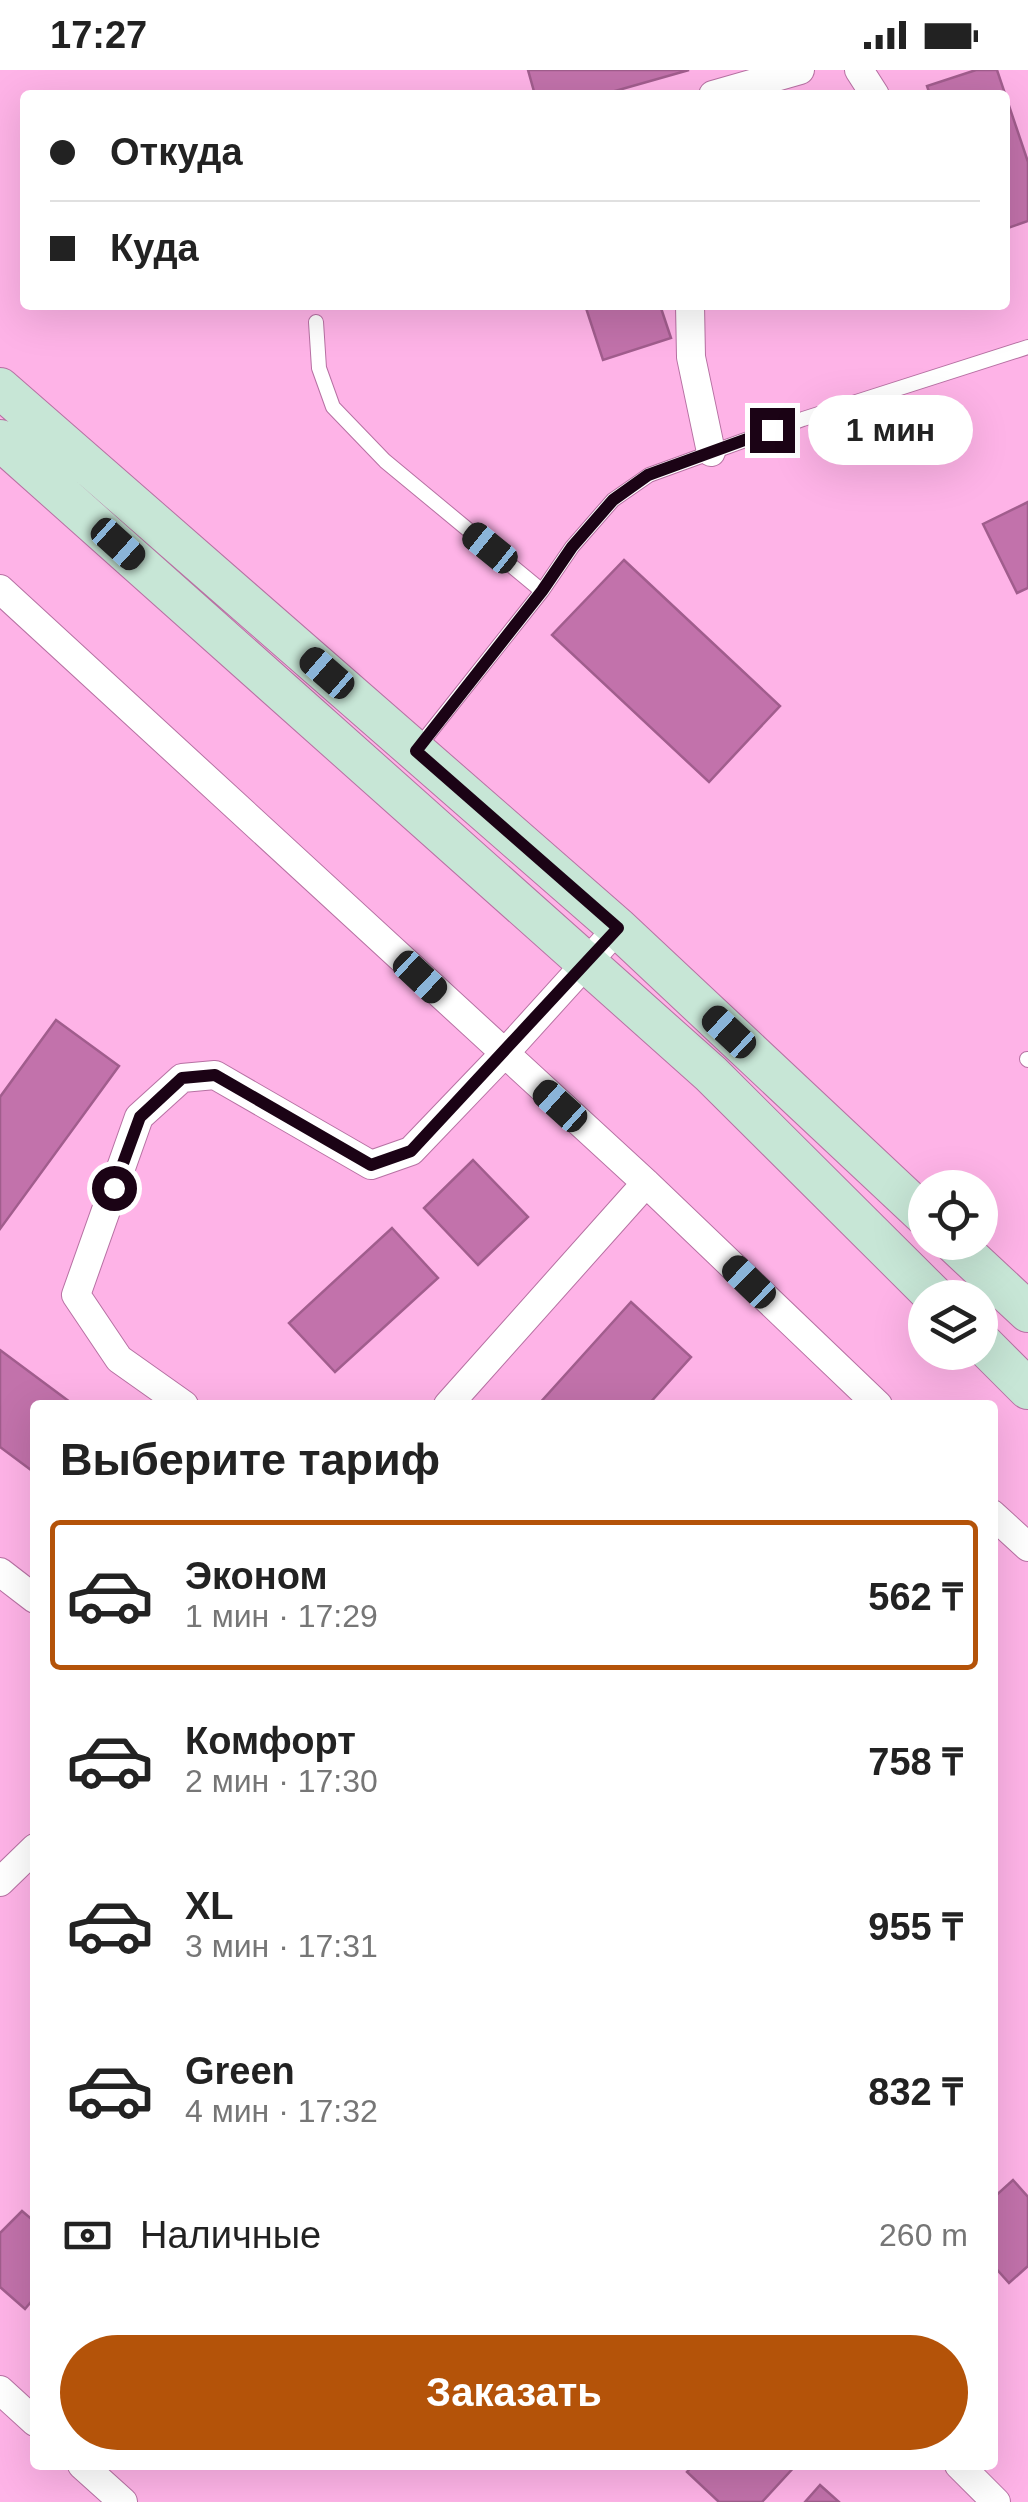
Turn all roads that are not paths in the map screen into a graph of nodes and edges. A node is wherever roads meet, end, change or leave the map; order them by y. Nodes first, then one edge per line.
1 (800, 70) edge
2 (730, 90) edge
3 (690, 310) edge
4 (316, 322) dead end
5 (1028, 347) edge
6 (0, 388) edge
7 (0, 440) edge
8 (711, 452) junction
9 (0, 588) edge
10 (542, 591) junction
11 (416, 751) junction
12 (618, 928) junction
13 (587, 962) junction
14 (503, 1055) junction
15 (646, 1183) junction
16 (908, 1200) edge
17 (973, 1260) edge
18 (918, 1280) edge
19 (1028, 1312) edge
20 (998, 1359) edge
21 (1028, 1388) edge
22 (177, 1400) edge
23 (452, 1400) edge
24 (873, 1400) edge
25 (998, 1520) edge
26 (1028, 1547) edge
27 (0, 1572) edge
28 (30, 1595) edge
29 (30, 1853) edge
30 (0, 1882) edge
31 (0, 2390) edge
32 (30, 2417) edge
33 (88, 2470) edge
34 (964, 2470) edge
35 (123, 2502) edge
36 (996, 2502) edge

1 - 2 street
3 - 8 street
4 - 10 lane
5 - 8 lane
6 - 11 main road
7 - 13 main road
8 - 10 lane
9 - 14 street
10 - 11 lane
11 - 12 main road
12 - 13 street
12 - 16 main road
13 - 14 street
13 - 18 main road
14 - 15 street
14 - 22 street
15 - 23 street
15 - 24 street
17 - 19 main road
20 - 21 main road
25 - 26 street
27 - 28 street
29 - 30 street
31 - 32 street
33 - 35 street
34 - 36 street

